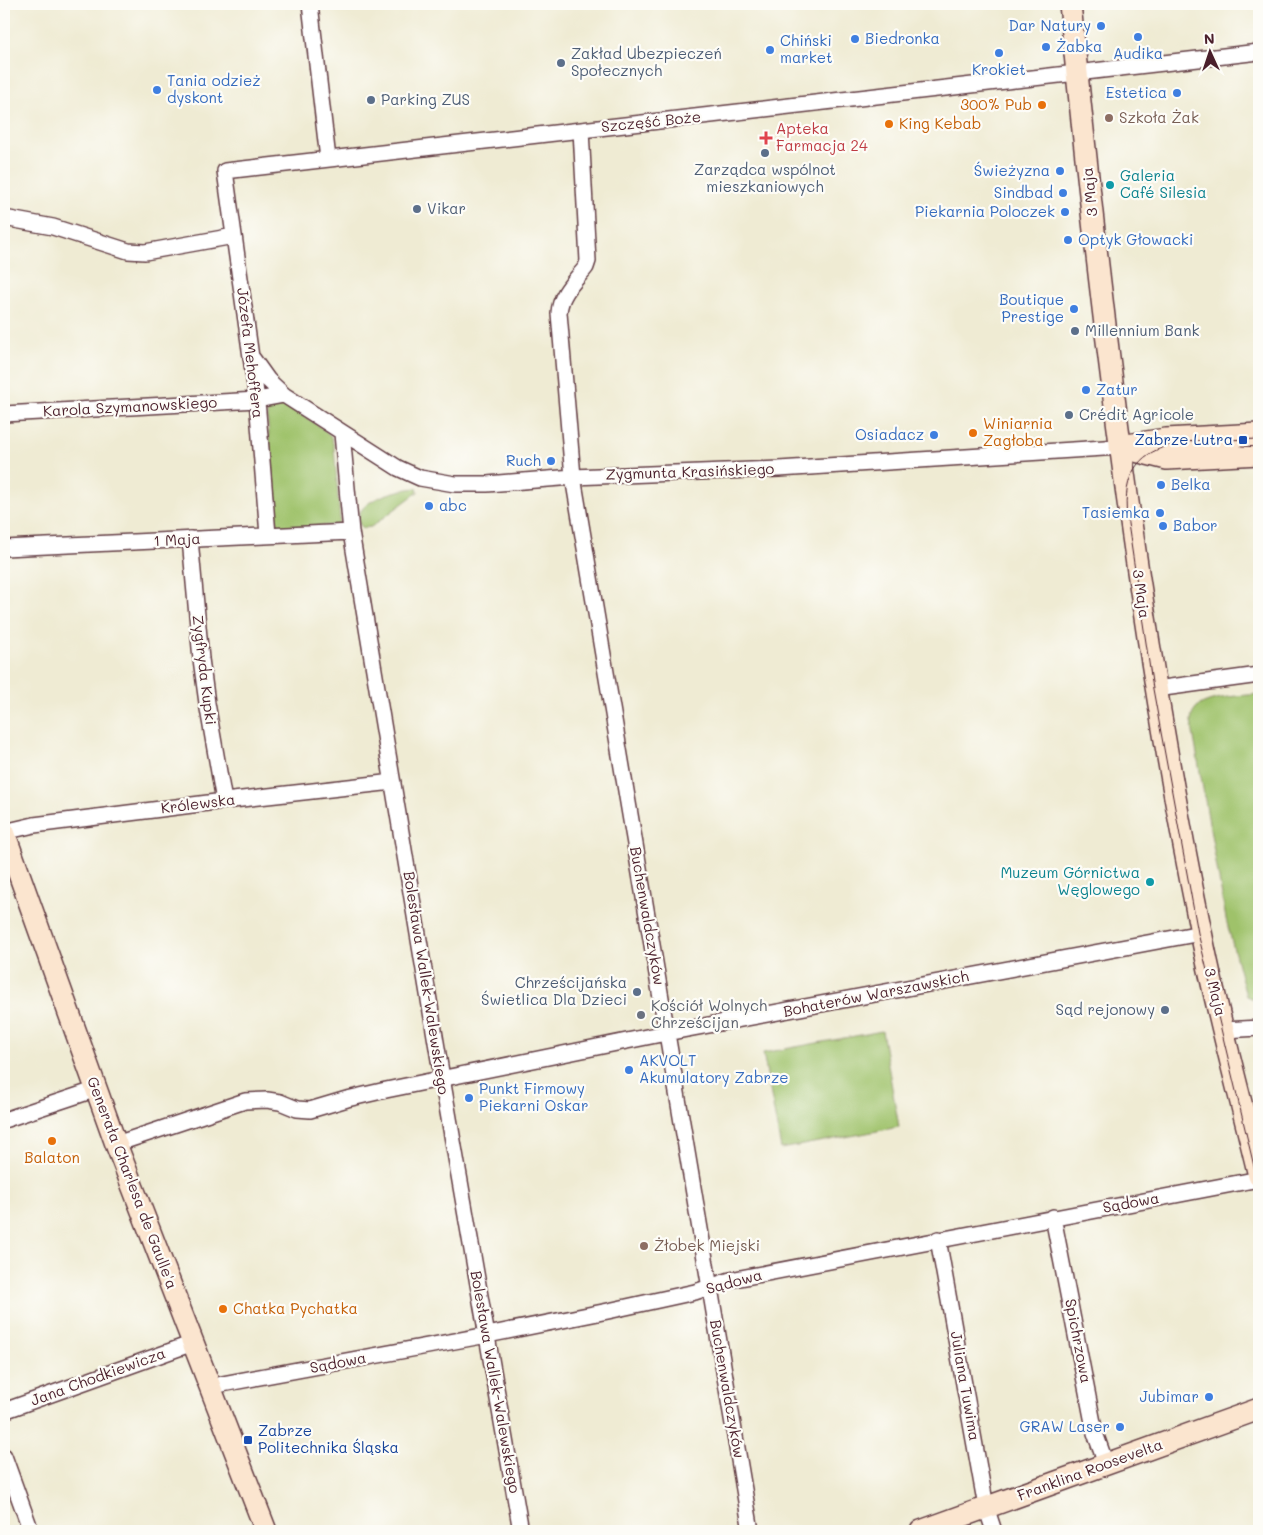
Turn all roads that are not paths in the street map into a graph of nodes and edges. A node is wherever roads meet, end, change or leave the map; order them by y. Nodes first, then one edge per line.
1 (310, 4) edge
2 (1070, 4) edge
3 (1259, 52) edge
4 (1077, 73) junction
5 (582, 130) junction
6 (328, 159) junction
7 (225, 171) joint
8 (4, 218) edge
9 (234, 236) junction
10 (251, 356) junction
11 (284, 395) junction
12 (257, 400) junction
13 (4, 414) edge
14 (342, 433) junction
15 (1259, 434) edge
16 (1120, 447) junction
17 (1259, 454) edge
18 (573, 477) junction
19 (351, 532) junction
20 (268, 535) junction
21 (190, 539) junction
22 (4, 548) edge
23 (1259, 675) edge
24 (1156, 689) junction
25 (393, 782) junction
26 (224, 801) junction
27 (4, 832) edge
28 (1201, 933) junction
29 (1259, 1028) edge
30 (1224, 1030) junction
31 (666, 1033) junction
32 (442, 1078) junction
33 (97, 1089) junction
34 (4, 1120) edge
35 (116, 1144) junction
36 (1259, 1177) edge
37 (1053, 1217) junction
38 (938, 1239) junction
39 (711, 1287) junction
40 (487, 1335) junction
41 (193, 1343) junction
42 (210, 1388) junction
43 (1259, 1409) edge
44 (4, 1410) edge
45 (4, 1456) edge
46 (1106, 1464) junction
47 (986, 1507) junction
48 (30, 1531) edge
49 (266, 1531) edge
50 (521, 1531) edge
51 (751, 1531) edge
52 (921, 1531) edge
53 (994, 1531) edge

1 - 6 street
2 - 4 street, 3 Maja
3 - 4 street, Szczęść Boże
4 - 5 street, Szczęść Boże
4 - 16 street, 3 Maja
5 - 6 street, Szczęść Boże
5 - 18 street, Buchenwaldczyków
6 - 7 street, Szczęść Boże
7 - 9 street, Józefa Mehoffera
8 - 9 street
9 - 10 street, Józefa Mehoffera
10 - 11 street, Zygmunta Krasińskiego
10 - 12 street, Józefa Mehoffera
11 - 12 street
11 - 14 street, Zygmunta Krasińskiego
12 - 13 street, Karola Szymanowskiego
12 - 20 street, Józefa Mehoffera
14 - 18 street, Zygmunta Krasińskiego
14 - 19 street, Bolesława Wallek-Walewskiego
15 - 16 street
16 - 17 street
16 - 18 street, Zygmunta Krasińskiego
16 - 24 street, 3 Maja
18 - 31 street, Buchenwaldczyków
19 - 20 street, 1 Maja
19 - 25 street, Bolesława Wallek-Walewskiego
20 - 21 street, 1 Maja
21 - 22 street, 1 Maja
21 - 26 street, Zygfryda Kupki
23 - 24 street
24 - 28 street, 3 Maja
25 - 26 street, Królewska
25 - 32 street, Bolesława Wallek-Walewskiego
26 - 27 street, Królewska
27 - 33 street, Generała Charlesa de Gaulle'a
28 - 30 street, 3 Maja
28 - 31 street, Bohaterów Warszawskich
29 - 30 street
30 - 36 street, 3 Maja
31 - 32 street, Bohaterów Warszawskich
31 - 39 street, Buchenwaldczyków
32 - 35 street, Bohaterów Warszawskich
32 - 40 street, Bolesława Wallek-Walewskiego
33 - 34 street
33 - 35 street, Generała Charlesa de Gaulle'a
35 - 41 street, Generała Charlesa de Gaulle'a
36 - 37 street, Sądowa
37 - 38 street, Sądowa
37 - 46 street, Spichrzowa
38 - 39 street, Sądowa
38 - 47 street, Juliana Tuwima
39 - 40 street, Sądowa
39 - 51 street, Buchenwaldczyków
40 - 42 street, Sądowa
40 - 50 street, Bolesława Wallek-Walewskiego
41 - 42 street, Generała Charlesa de Gaulle'a
41 - 44 street, Jana Chodkiewicza
42 - 49 street, Generała Charlesa de Gaulle'a
43 - 46 street, Franklina Roosevelta
45 - 48 street
46 - 47 street, Franklina Roosevelta
47 - 52 street, Franklina Roosevelta
47 - 53 street, Juliana Tuwima

